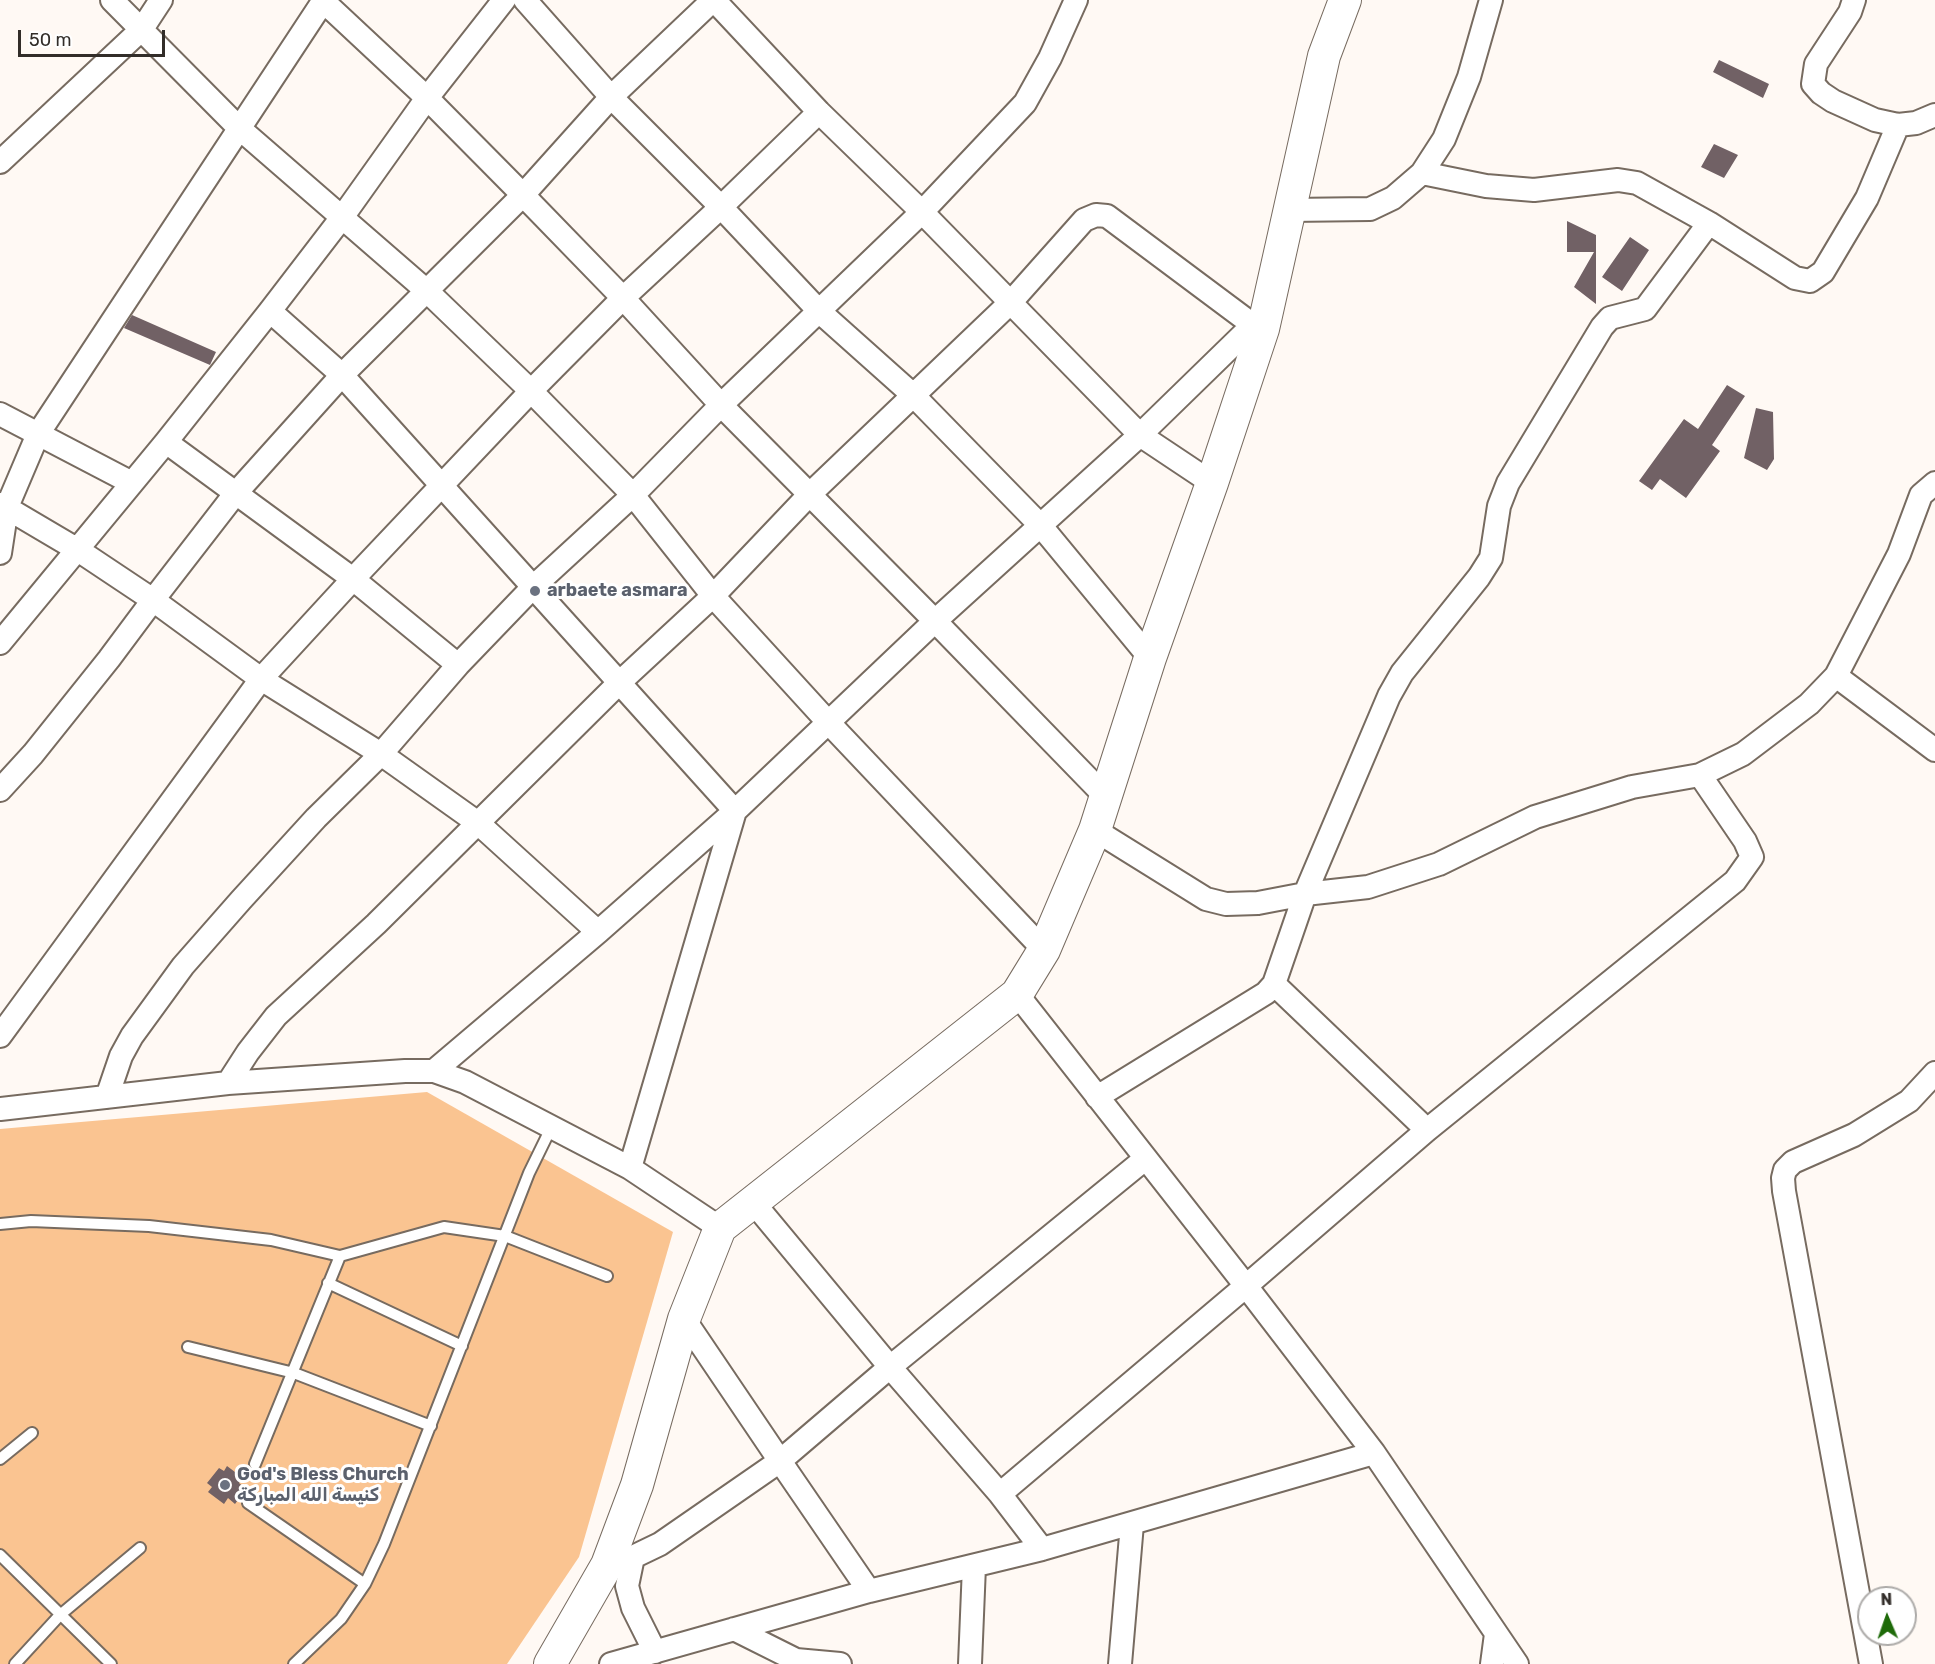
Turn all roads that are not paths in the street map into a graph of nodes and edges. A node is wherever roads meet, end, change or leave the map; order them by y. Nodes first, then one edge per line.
1 (112, 0) edge
2 (161, 0) edge
3 (323, 0) edge
4 (504, 0) edge
5 (525, 0) edge
6 (714, 0) edge
7 (1076, 0) edge
8 (1345, 0) edge
9 (1491, 0) edge
10 (1854, 0) edge
11 (142, 29) junction
12 (611, 97) junction
13 (427, 98) junction
14 (819, 112) junction
15 (1935, 116) edge
16 (1898, 125) junction
17 (239, 128) junction
18 (0, 162) edge
19 (1422, 173) junction
20 (523, 195) junction
21 (721, 207) junction
22 (1289, 210) junction
23 (922, 212) junction
24 (343, 216) junction
25 (1709, 223) junction
26 (428, 292) junction
27 (623, 298) junction
28 (1011, 302) junction
29 (270, 311) junction
30 (820, 312) junction
31 (1258, 327) junction
32 (342, 375) junction
33 (531, 391) junction
34 (913, 395) junction
35 (721, 405) junction
36 (0, 414) edge
37 (38, 434) junction
38 (1140, 435) junction
39 (166, 442) junction
40 (132, 483) junction
41 (1212, 483) junction
42 (1935, 483) edge
43 (443, 485) junction
44 (235, 494) junction
45 (633, 495) junction
46 (810, 495) junction
47 (3, 506) edge
48 (1041, 526) junction
49 (78, 550) junction
50 (0, 553) edge
51 (352, 579) junction
52 (532, 587) junction
53 (714, 596) junction
54 (153, 600) junction
55 (935, 621) junction
56 (0, 643) edge
57 (1150, 658) junction
58 (458, 665) junction
59 (1836, 676) junction
60 (261, 679) junction
61 (619, 682) junction
62 (828, 722) junction
63 (1935, 750) edge
64 (381, 753) junction
65 (1700, 775) junction
66 (0, 790) edge
67 (1106, 797) junction
68 (735, 811) junction
69 (478, 823) junction
70 (1095, 830) junction
71 (1305, 894) junction
72 (598, 932) junction
73 (1044, 951) junction
74 (1274, 984) junction
75 (1017, 994) junction
76 (0, 1036) edge
77 (434, 1071) junction
78 (1935, 1073) edge
79 (228, 1083) junction
80 (107, 1097) junction
81 (1097, 1097) junction
82 (0, 1109) edge
83 (551, 1128) junction
84 (1427, 1130) junction
85 (1145, 1159) junction
86 (630, 1168) junction
87 (753, 1202) junction
88 (0, 1224) edge
89 (720, 1228) junction
90 (506, 1236) junction
91 (340, 1256) junction
92 (607, 1276) dead end
93 (328, 1283) junction
94 (1246, 1286) junction
95 (684, 1319) junction
96 (462, 1346) junction
97 (188, 1347) dead end
98 (890, 1367) junction
99 (294, 1373) junction
100 (431, 1426) junction
101 (32, 1433) dead end
102 (1374, 1453) junction
103 (0, 1459) edge
104 (780, 1461) junction
105 (255, 1464) dead end
106 (1000, 1494) junction
107 (248, 1503) dead end
108 (1132, 1524) junction
109 (140, 1548) dead end
110 (1041, 1549) junction
111 (0, 1555) edge
112 (620, 1561) junction
113 (974, 1566) junction
114 (364, 1584) junction
115 (869, 1591) junction
116 (60, 1615) junction
117 (734, 1629) junction
118 (1496, 1634) junction
119 (655, 1652) junction
120 (796, 1662) edge
121 (15, 1664) edge
122 (111, 1664) edge
123 (294, 1664) edge
124 (550, 1664) edge
125 (611, 1664) edge
126 (840, 1664) edge
127 (970, 1664) edge
128 (1120, 1664) edge
129 (1492, 1664) edge
130 (1517, 1664) edge
131 (1871, 1664) edge

1 - 11 street
2 - 11 street
3 - 13 street
3 - 17 street
4 - 13 street
5 - 12 street
6 - 12 street
6 - 14 street
7 - 23 street
8 - 22 street
9 - 19 street
10 - 16 street
11 - 17 street
11 - 18 street
12 - 20 street
12 - 21 street
13 - 20 street
13 - 24 street
14 - 21 street
14 - 23 street
15 - 16 street
16 - 25 street
17 - 24 street
17 - 37 street
19 - 22 street
19 - 25 street
20 - 26 street
20 - 27 street
21 - 27 street
21 - 30 street
22 - 31 street
23 - 28 street
23 - 30 street
24 - 26 street
24 - 29 street
25 - 71 street
26 - 32 street
26 - 33 street
27 - 33 street
27 - 35 street
28 - 31 street
28 - 34 street
28 - 38 street
29 - 32 street
29 - 39 street
30 - 34 street
30 - 35 street
31 - 38 street
31 - 41 street
32 - 43 street
32 - 44 street
33 - 43 street
33 - 45 street
34 - 46 street
34 - 48 street
35 - 45 street
35 - 46 street
36 - 37 street
37 - 40 street
37 - 47 street
38 - 41 street
38 - 48 street
39 - 40 street
39 - 44 street
40 - 49 street
41 - 57 street
42 - 59 street
43 - 51 street
43 - 52 street
44 - 51 street
44 - 54 street
45 - 52 street
45 - 53 street
46 - 53 street
46 - 55 street
47 - 49 street
47 - 50 street
48 - 55 street
48 - 57 street
49 - 54 street
49 - 56 street
51 - 58 street
51 - 60 street
52 - 58 street
52 - 61 street
53 - 61 street
53 - 62 street
54 - 60 street
54 - 66 street
55 - 62 street
55 - 67 street
57 - 67 street
58 - 64 street
59 - 63 street
59 - 65 street
60 - 64 street
60 - 76 street
61 - 68 street
61 - 69 street
62 - 68 street
62 - 73 street
64 - 69 street
64 - 80 street
65 - 71 street
65 - 84 street
67 - 70 street
68 - 72 street
68 - 86 street
69 - 72 street
69 - 79 street
70 - 71 street
70 - 73 street
71 - 74 street
72 - 77 street
73 - 75 street
74 - 81 street
74 - 84 street
75 - 81 street
75 - 87 street
77 - 79 street
77 - 83 street
78 - 131 street
79 - 80 street
80 - 82 street
81 - 85 street
83 - 86 street
83 - 90 lane
84 - 94 street
85 - 94 street
85 - 98 street
86 - 89 street
87 - 89 street
87 - 98 street
88 - 91 lane
89 - 95 street
90 - 91 lane
90 - 92 lane
90 - 96 lane
91 - 93 lane
93 - 96 lane
93 - 99 lane
94 - 102 street
94 - 106 street
95 - 104 street
95 - 112 street
96 - 100 lane
97 - 99 lane
98 - 104 street
98 - 106 street
99 - 100 lane
99 - 105 lane
100 - 114 lane
101 - 103 lane
102 - 108 street
102 - 118 street
104 - 112 street
104 - 115 street
106 - 110 street
107 - 114 lane
108 - 110 street
108 - 128 street
109 - 116 lane
110 - 113 street
111 - 116 lane
112 - 119 street
112 - 124 street
113 - 115 street
113 - 127 street
114 - 123 lane
115 - 117 street
116 - 121 lane
116 - 122 lane
117 - 119 street
117 - 120 street
118 - 129 street
118 - 130 street
119 - 125 street
120 - 126 street

